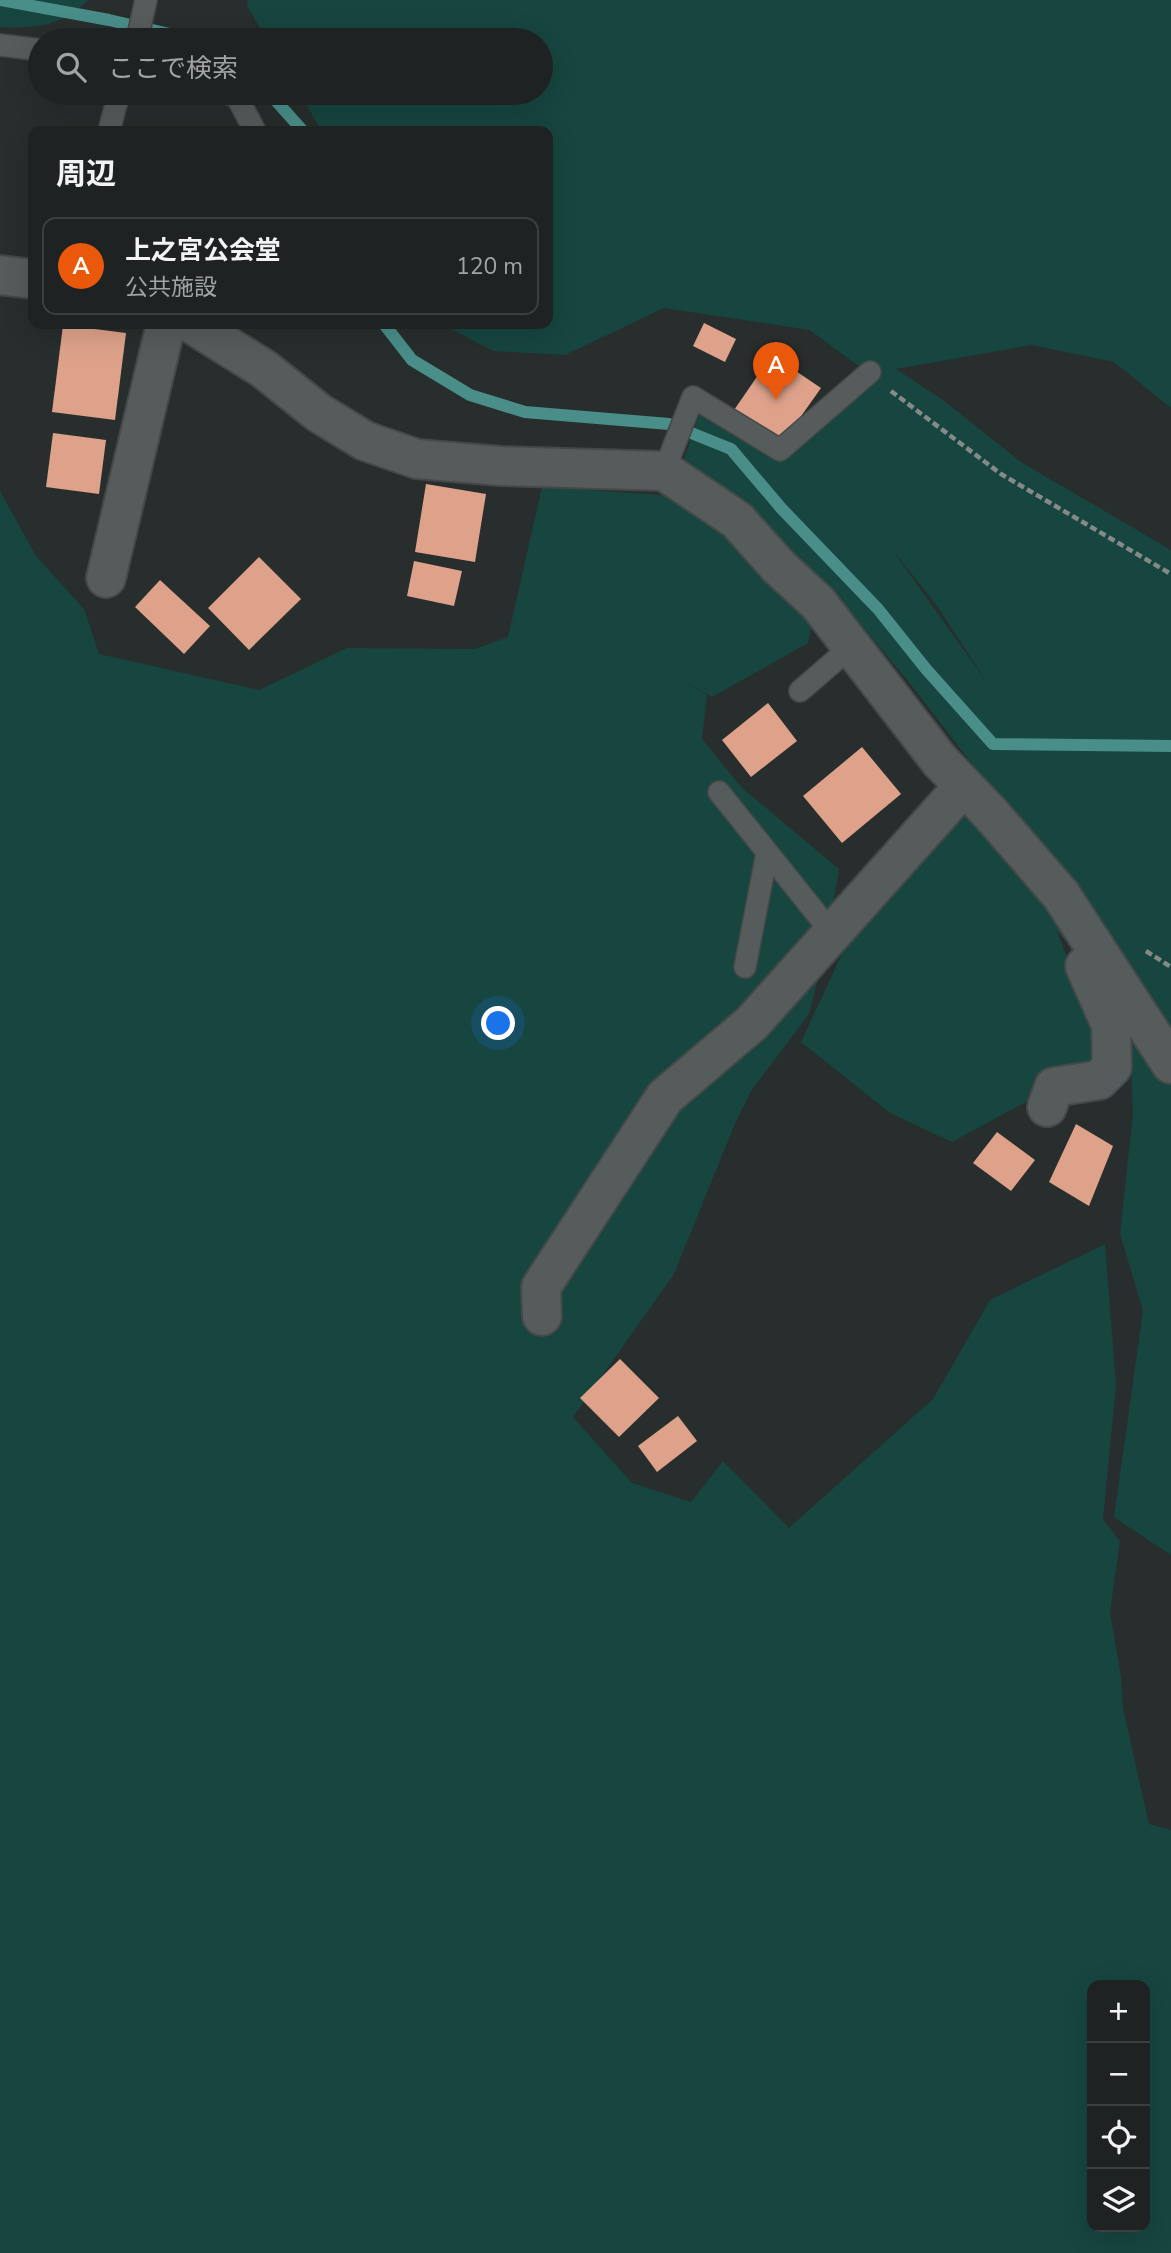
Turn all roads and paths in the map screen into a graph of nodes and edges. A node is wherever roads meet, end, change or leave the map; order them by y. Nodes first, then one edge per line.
1 (146, 0) edge
2 (139, 28) edge
3 (0, 45) edge
4 (28, 48) edge
5 (116, 105) edge
6 (241, 105) edge
7 (110, 126) edge
8 (252, 126) edge
9 (0, 275) edge
10 (28, 278) edge
11 (165, 329) edge
12 (200, 329) edge
13 (870, 372) joint
14 (670, 456) junction
15 (1171, 574) edge
16 (106, 578) dead end
17 (852, 646) junction
18 (800, 691) dead end
19 (963, 787) junction
20 (719, 792) dead end
21 (767, 853) junction
22 (1061, 895) junction
23 (832, 933) junction
24 (746, 967) dead end
25 (1171, 1064) edge
26 (1048, 1107) dead end
27 (542, 1316) dead end

1 - 2 lane
3 - 4 lane
5 - 7 lane
6 - 8 lane
9 - 10 street
11 - 16 street
12 - 14 street
13 - 14 lane
13 - 15 path
14 - 17 street
17 - 18 lane
17 - 19 street
19 - 22 street
19 - 23 street
20 - 21 lane
21 - 23 lane
21 - 24 lane
22 - 25 street
22 - 26 street
23 - 27 street

